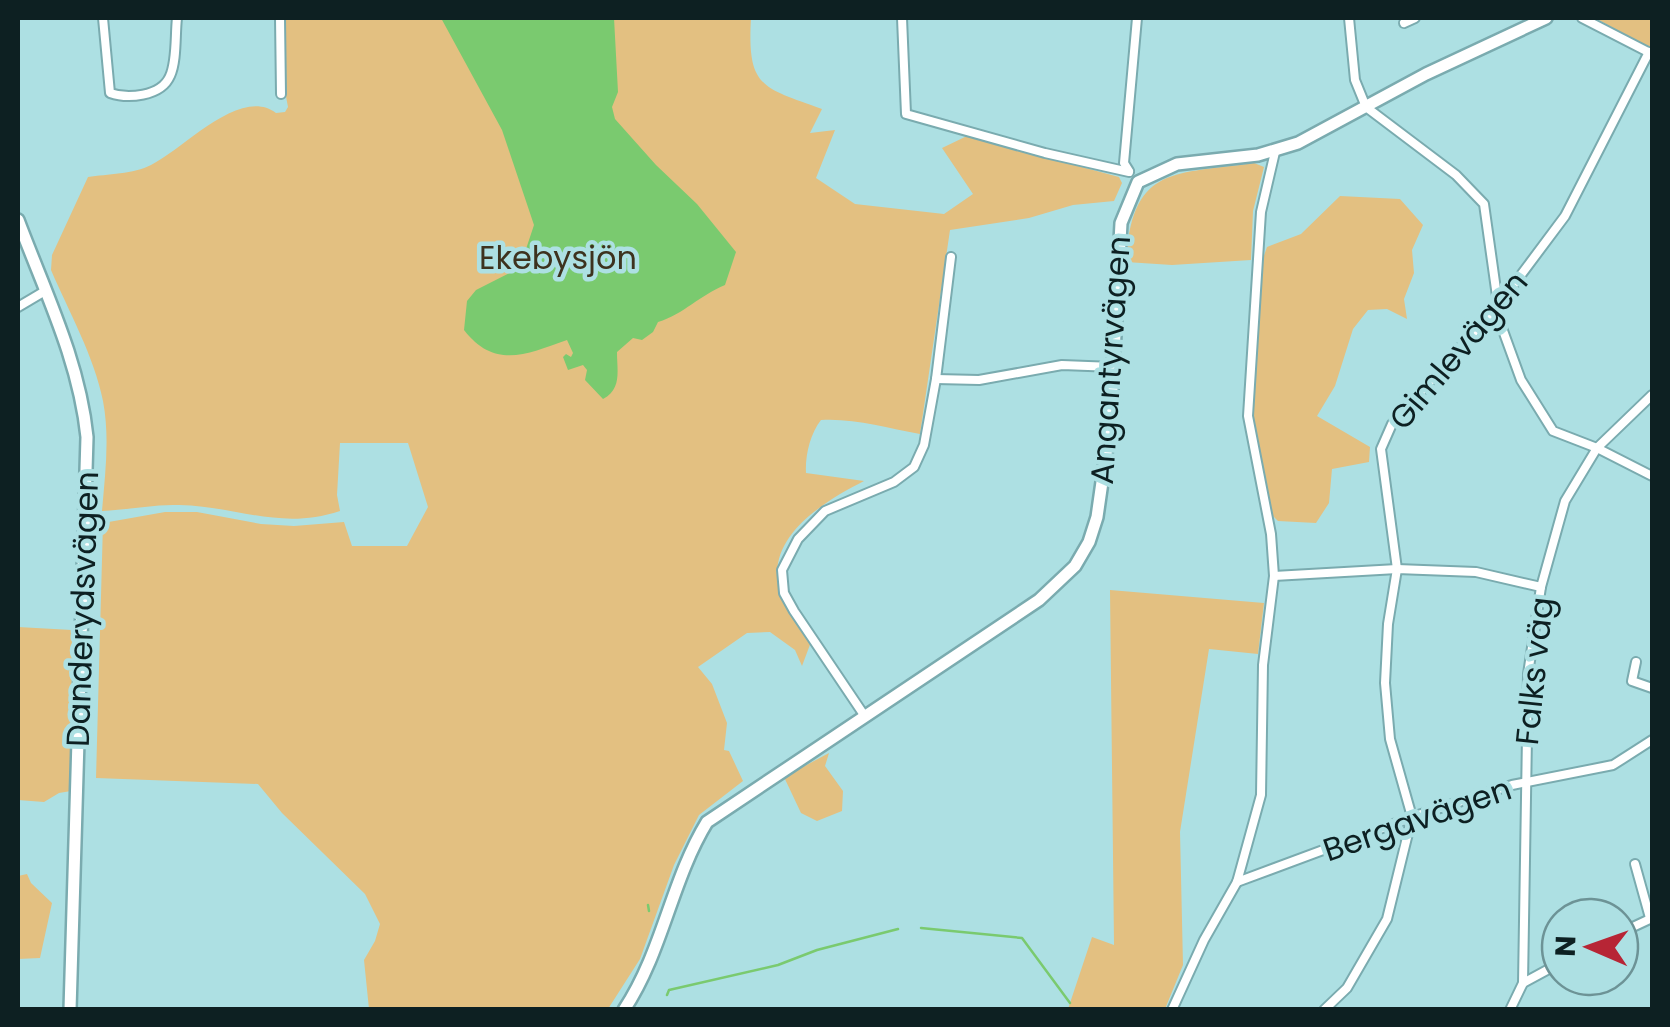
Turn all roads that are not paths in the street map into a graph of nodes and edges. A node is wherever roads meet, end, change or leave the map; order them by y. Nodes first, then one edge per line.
1 (103, 18) edge
2 (177, 18) edge
3 (280, 18) edge
4 (902, 18) edge
5 (1137, 18) edge
6 (1349, 18) edge
7 (1415, 18) edge
8 (1582, 18) edge
9 (1539, 19) edge
10 (1404, 23) dead end
11 (1651, 53) edge
12 (280, 94) dead end
13 (1366, 107) junction
14 (1275, 152) junction
15 (1134, 177) junction
16 (18, 220) edge
17 (951, 257) dead end
18 (45, 291) junction
19 (1500, 303) junction
20 (18, 307) edge
21 (1114, 367) junction
22 (936, 379) junction
23 (1652, 396) edge
24 (1598, 448) junction
25 (1652, 476) edge
26 (1397, 569) junction
27 (1274, 576) junction
28 (1541, 587) junction
29 (1636, 662) dead end
30 (1652, 688) edge
31 (864, 716) junction
32 (1652, 740) edge
33 (1525, 782) junction
34 (1412, 817) junction
35 (1635, 864) dead end
36 (1237, 882) junction
37 (1651, 918) edge
38 (1540, 974) edge
39 (1523, 983) junction
40 (70, 1010) edge
41 (624, 1010) edge
42 (1172, 1010) edge
43 (1324, 1010) edge
44 (1510, 1010) edge

1 - 2 street
3 - 12 street
4 - 15 street
5 - 15 street
6 - 13 street
7 - 10 street
8 - 11 street
9 - 13 street
11 - 19 street, Gimlevägen
13 - 14 street
13 - 19 street
14 - 15 street
14 - 27 street
15 - 21 street, Angantyrvägen
16 - 18 street, Danderydsvägen
17 - 22 street
18 - 20 street
18 - 40 street, Danderydsvägen
19 - 24 street
19 - 26 street, Gimlevägen
21 - 22 street
21 - 31 street, Angantyrvägen
22 - 31 street
23 - 24 street, Falks väg
24 - 25 street
24 - 28 street, Falks väg
26 - 27 street
26 - 28 street
26 - 34 street, Gimlevägen
27 - 36 street
28 - 33 street, Falks väg
29 - 30 street
31 - 41 street, Angantyrvägen
32 - 33 street, Bergavägen
33 - 34 street, Bergavägen
33 - 39 street, Falks väg
34 - 36 street, Bergavägen
34 - 43 street, Gimlevägen
35 - 37 street
36 - 42 street
38 - 39 street
39 - 44 street

